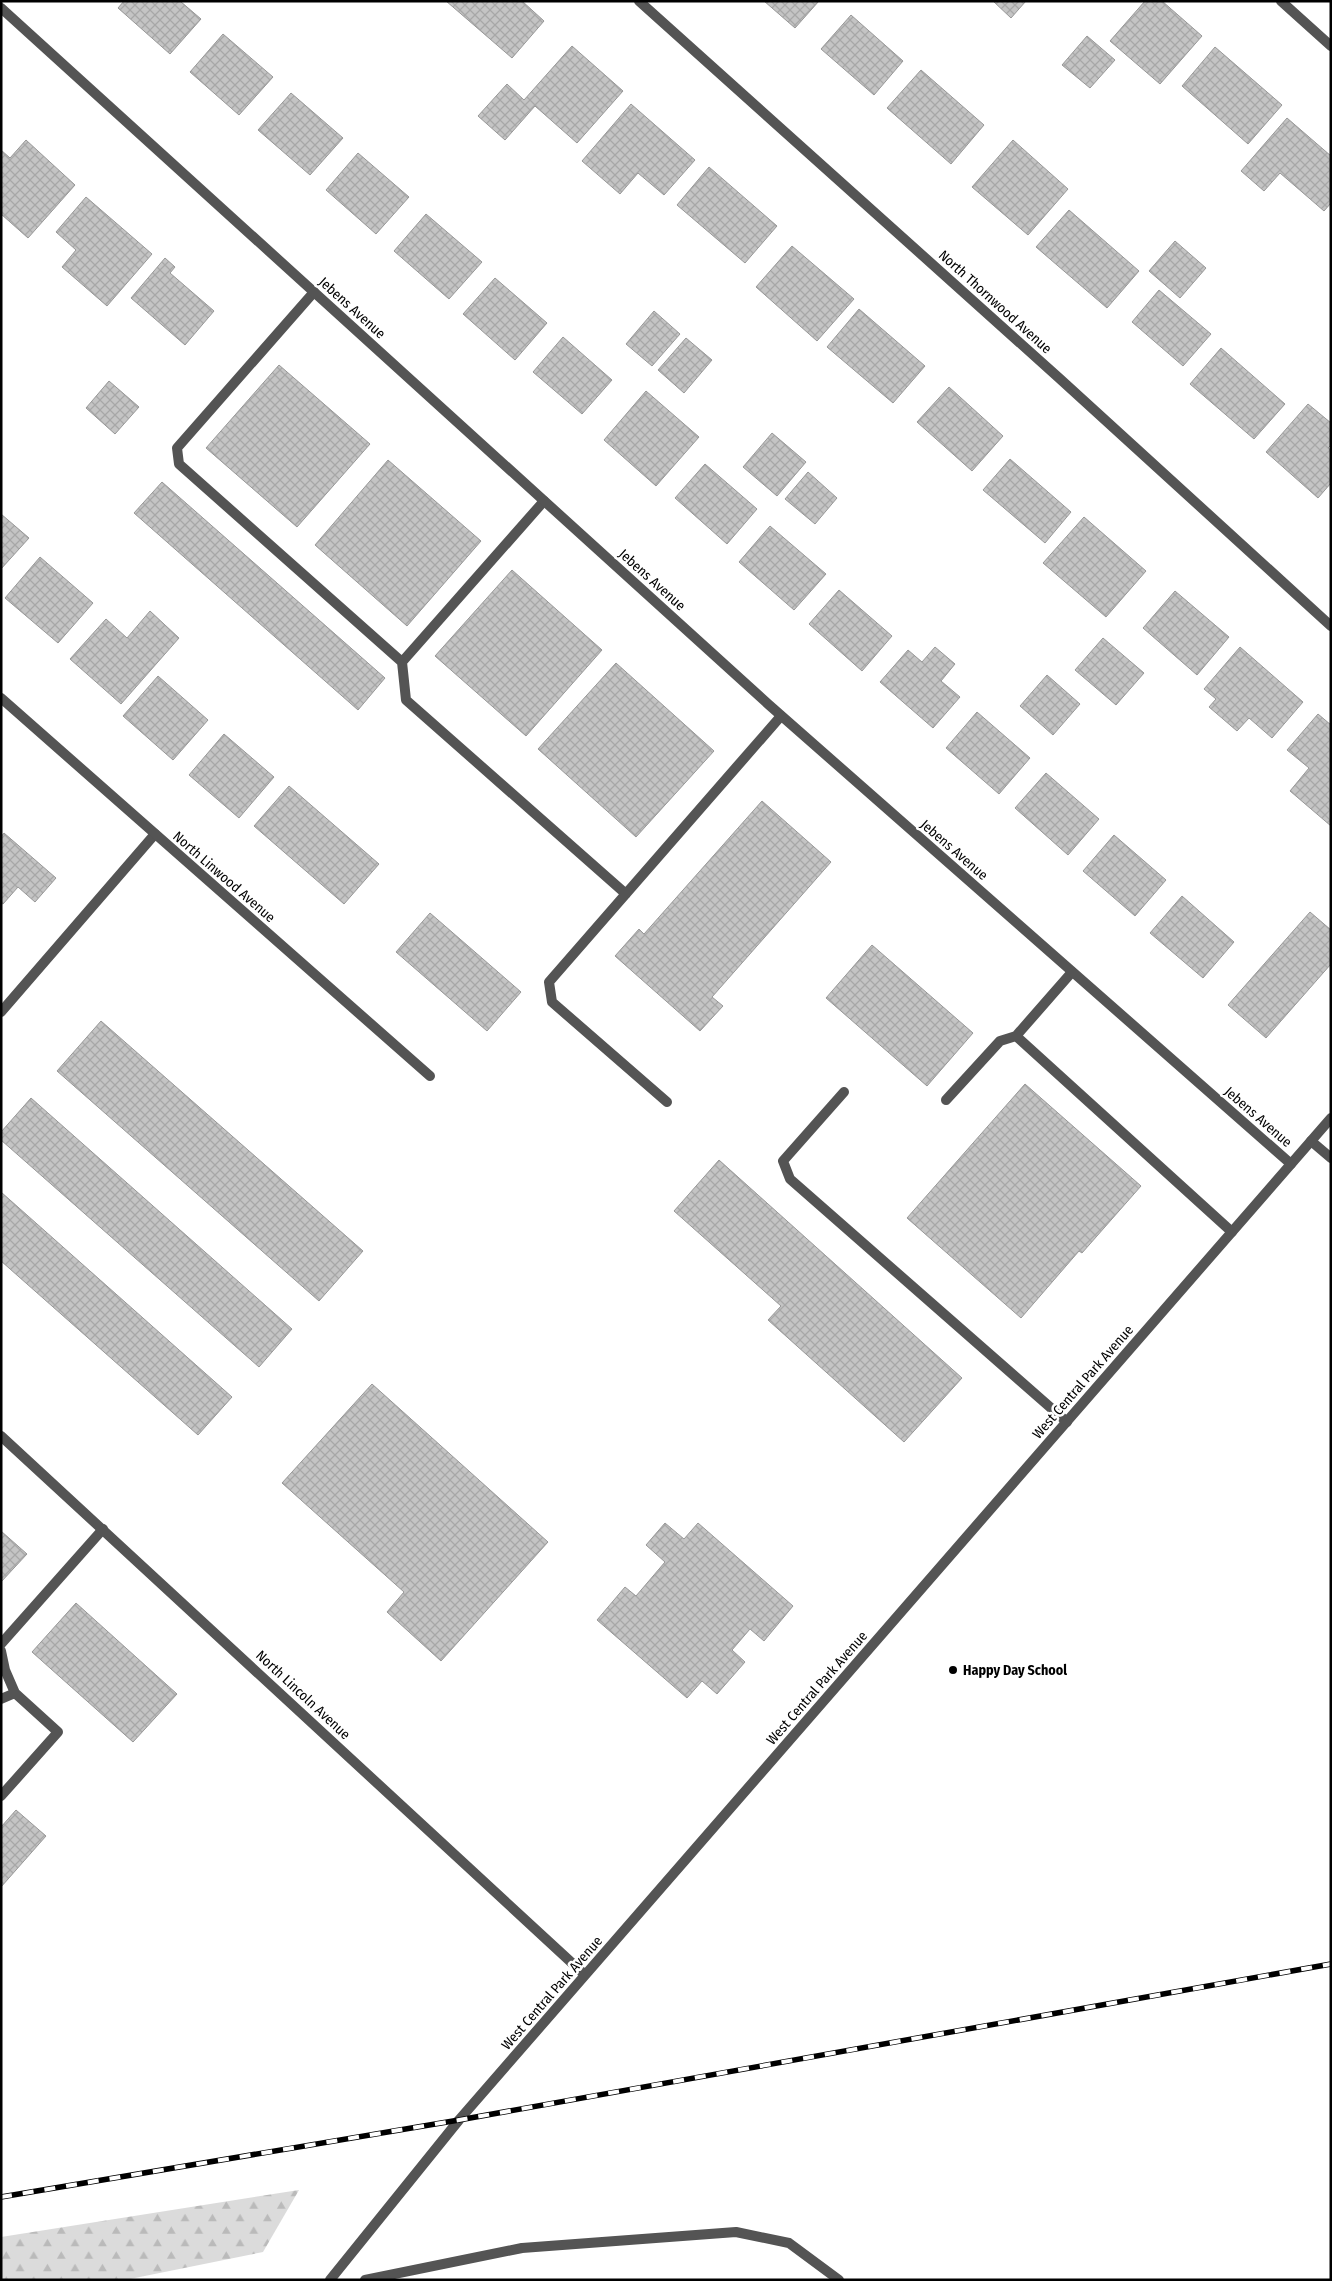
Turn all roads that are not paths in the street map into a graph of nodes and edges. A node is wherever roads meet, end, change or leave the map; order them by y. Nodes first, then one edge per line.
1 (639, 1) edge
2 (1281, 1) edge
3 (1, 8) edge
4 (1331, 46) edge
5 (314, 292) junction
6 (544, 501) junction
7 (1331, 626) edge
8 (402, 662) junction
9 (1, 698) edge
10 (781, 716) junction
11 (155, 834) junction
12 (626, 894) junction
13 (1072, 972) junction
14 (1, 1012) edge
15 (1016, 1036) junction
16 (430, 1076) dead end
17 (844, 1092) dead end
18 (946, 1100) dead end
19 (667, 1102) dead end
20 (1331, 1118) edge
21 (1312, 1141) junction
22 (1331, 1158) edge
23 (1291, 1164) junction
24 (1232, 1232) junction
25 (1067, 1422) junction
26 (1, 1436) edge
27 (102, 1528) junction
28 (1, 1644) edge
29 (1, 1651) edge
30 (14, 1693) junction
31 (1, 1699) edge
32 (1, 1796) edge
33 (585, 1975) junction
34 (330, 2280) edge
35 (365, 2280) edge
36 (839, 2280) edge

1 - 7 street, North Thornwood Avenue
2 - 4 street
3 - 5 street, Jebens Avenue
5 - 6 street, Jebens Avenue
5 - 8 street
6 - 8 street
6 - 10 street, Jebens Avenue
8 - 12 street
9 - 11 street, North Linwood Avenue
10 - 12 street
10 - 13 street, Jebens Avenue
11 - 14 street
11 - 16 street, North Linwood Avenue
12 - 19 street
13 - 15 street
13 - 23 street, Jebens Avenue
15 - 18 street
15 - 24 street
17 - 25 street
20 - 21 street, West Central Park Avenue
21 - 22 street
21 - 23 street, West Central Park Avenue
23 - 24 street, West Central Park Avenue
24 - 25 street, West Central Park Avenue
25 - 33 street, West Central Park Avenue
26 - 27 street, North Lincoln Avenue
27 - 28 street
27 - 33 street, North Lincoln Avenue
29 - 30 street
30 - 31 street
30 - 32 street
33 - 34 street, West Central Park Avenue
35 - 36 street

